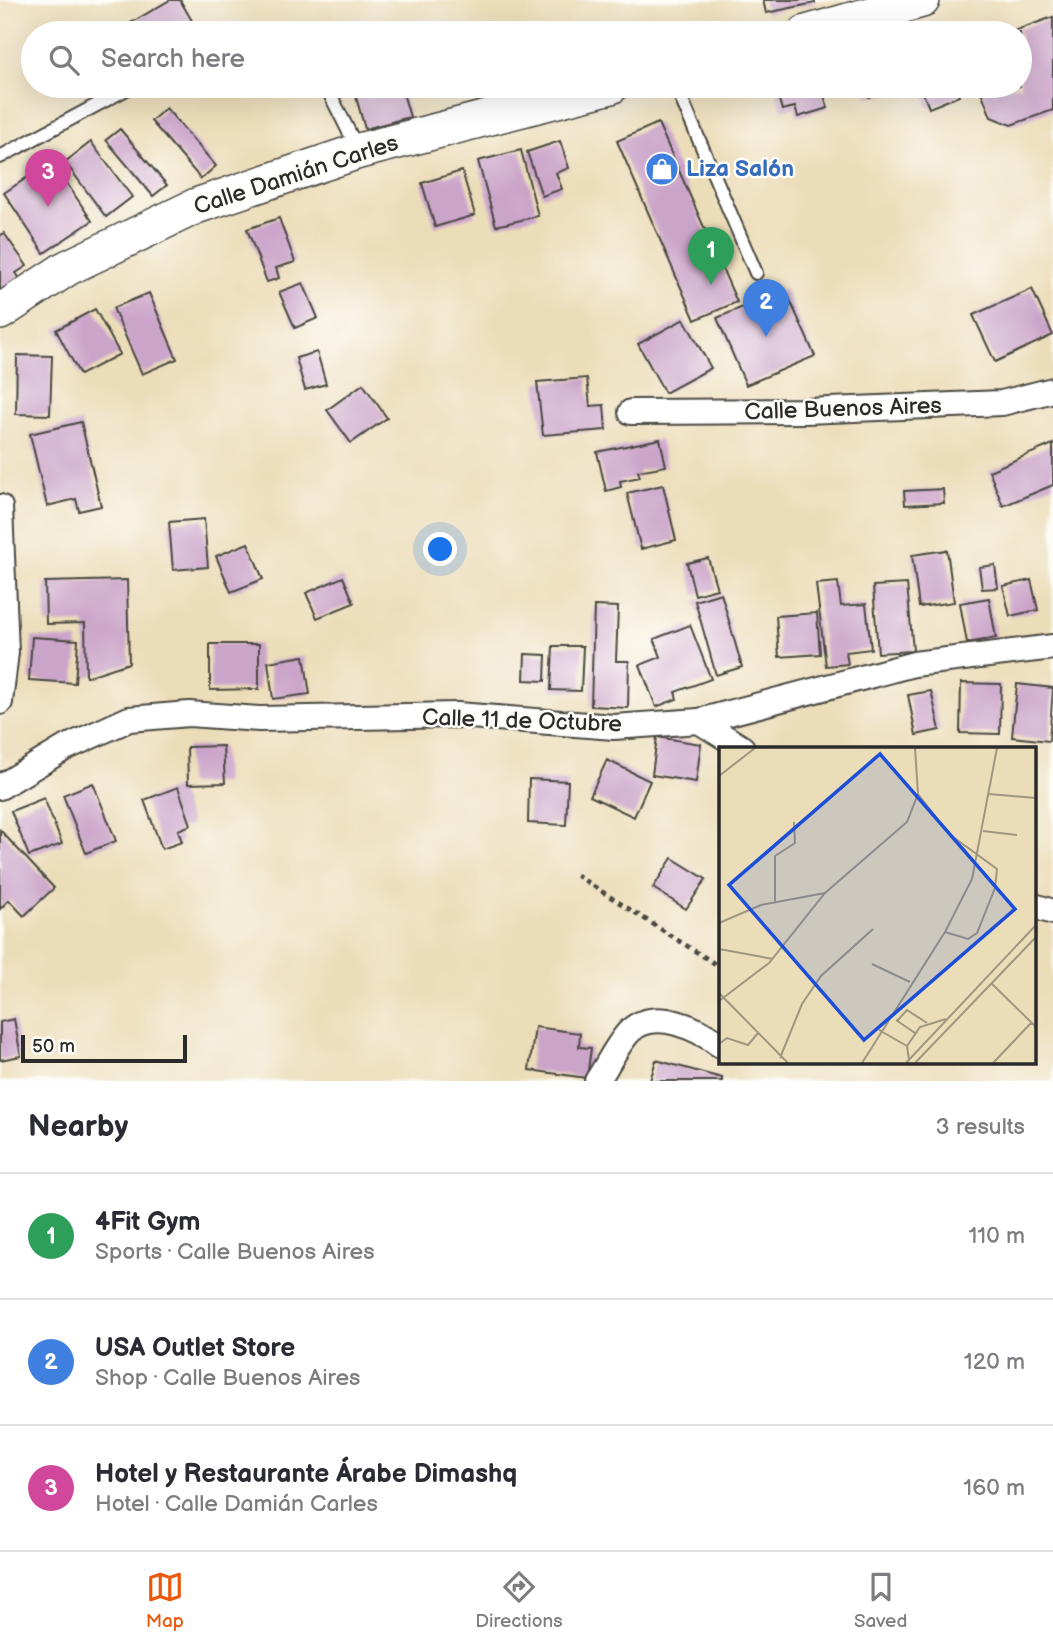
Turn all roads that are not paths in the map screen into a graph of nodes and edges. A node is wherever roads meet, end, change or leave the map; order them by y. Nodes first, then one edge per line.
1 (922, 0) edge
2 (863, 9) edge
3 (834, 21) edge
4 (110, 98) edge
5 (332, 98) edge
6 (564, 98) edge
7 (681, 98) edge
8 (359, 151) junction
9 (0, 157) edge
10 (756, 273) dead end
11 (0, 312) edge
12 (1053, 390) edge
13 (631, 412) dead end
14 (0, 507) edge
15 (1053, 647) edge
16 (0, 702) edge
17 (699, 721) junction
18 (740, 747) edge
19 (0, 787) edge
20 (1036, 907) edge
21 (1053, 912) edge
22 (719, 1044) edge
23 (597, 1081) edge

1 - 2 street
2 - 3 street
4 - 9 lane
5 - 8 lane
6 - 8 street, Calle Damián Carles
7 - 10 lane
8 - 11 street, Calle Damián Carles
12 - 13 street, Calle Buenos Aires
14 - 16 street
15 - 17 street, Calle 11 de Octubre
17 - 18 street
17 - 19 street, Calle 11 de Octubre
20 - 21 street
22 - 23 street

